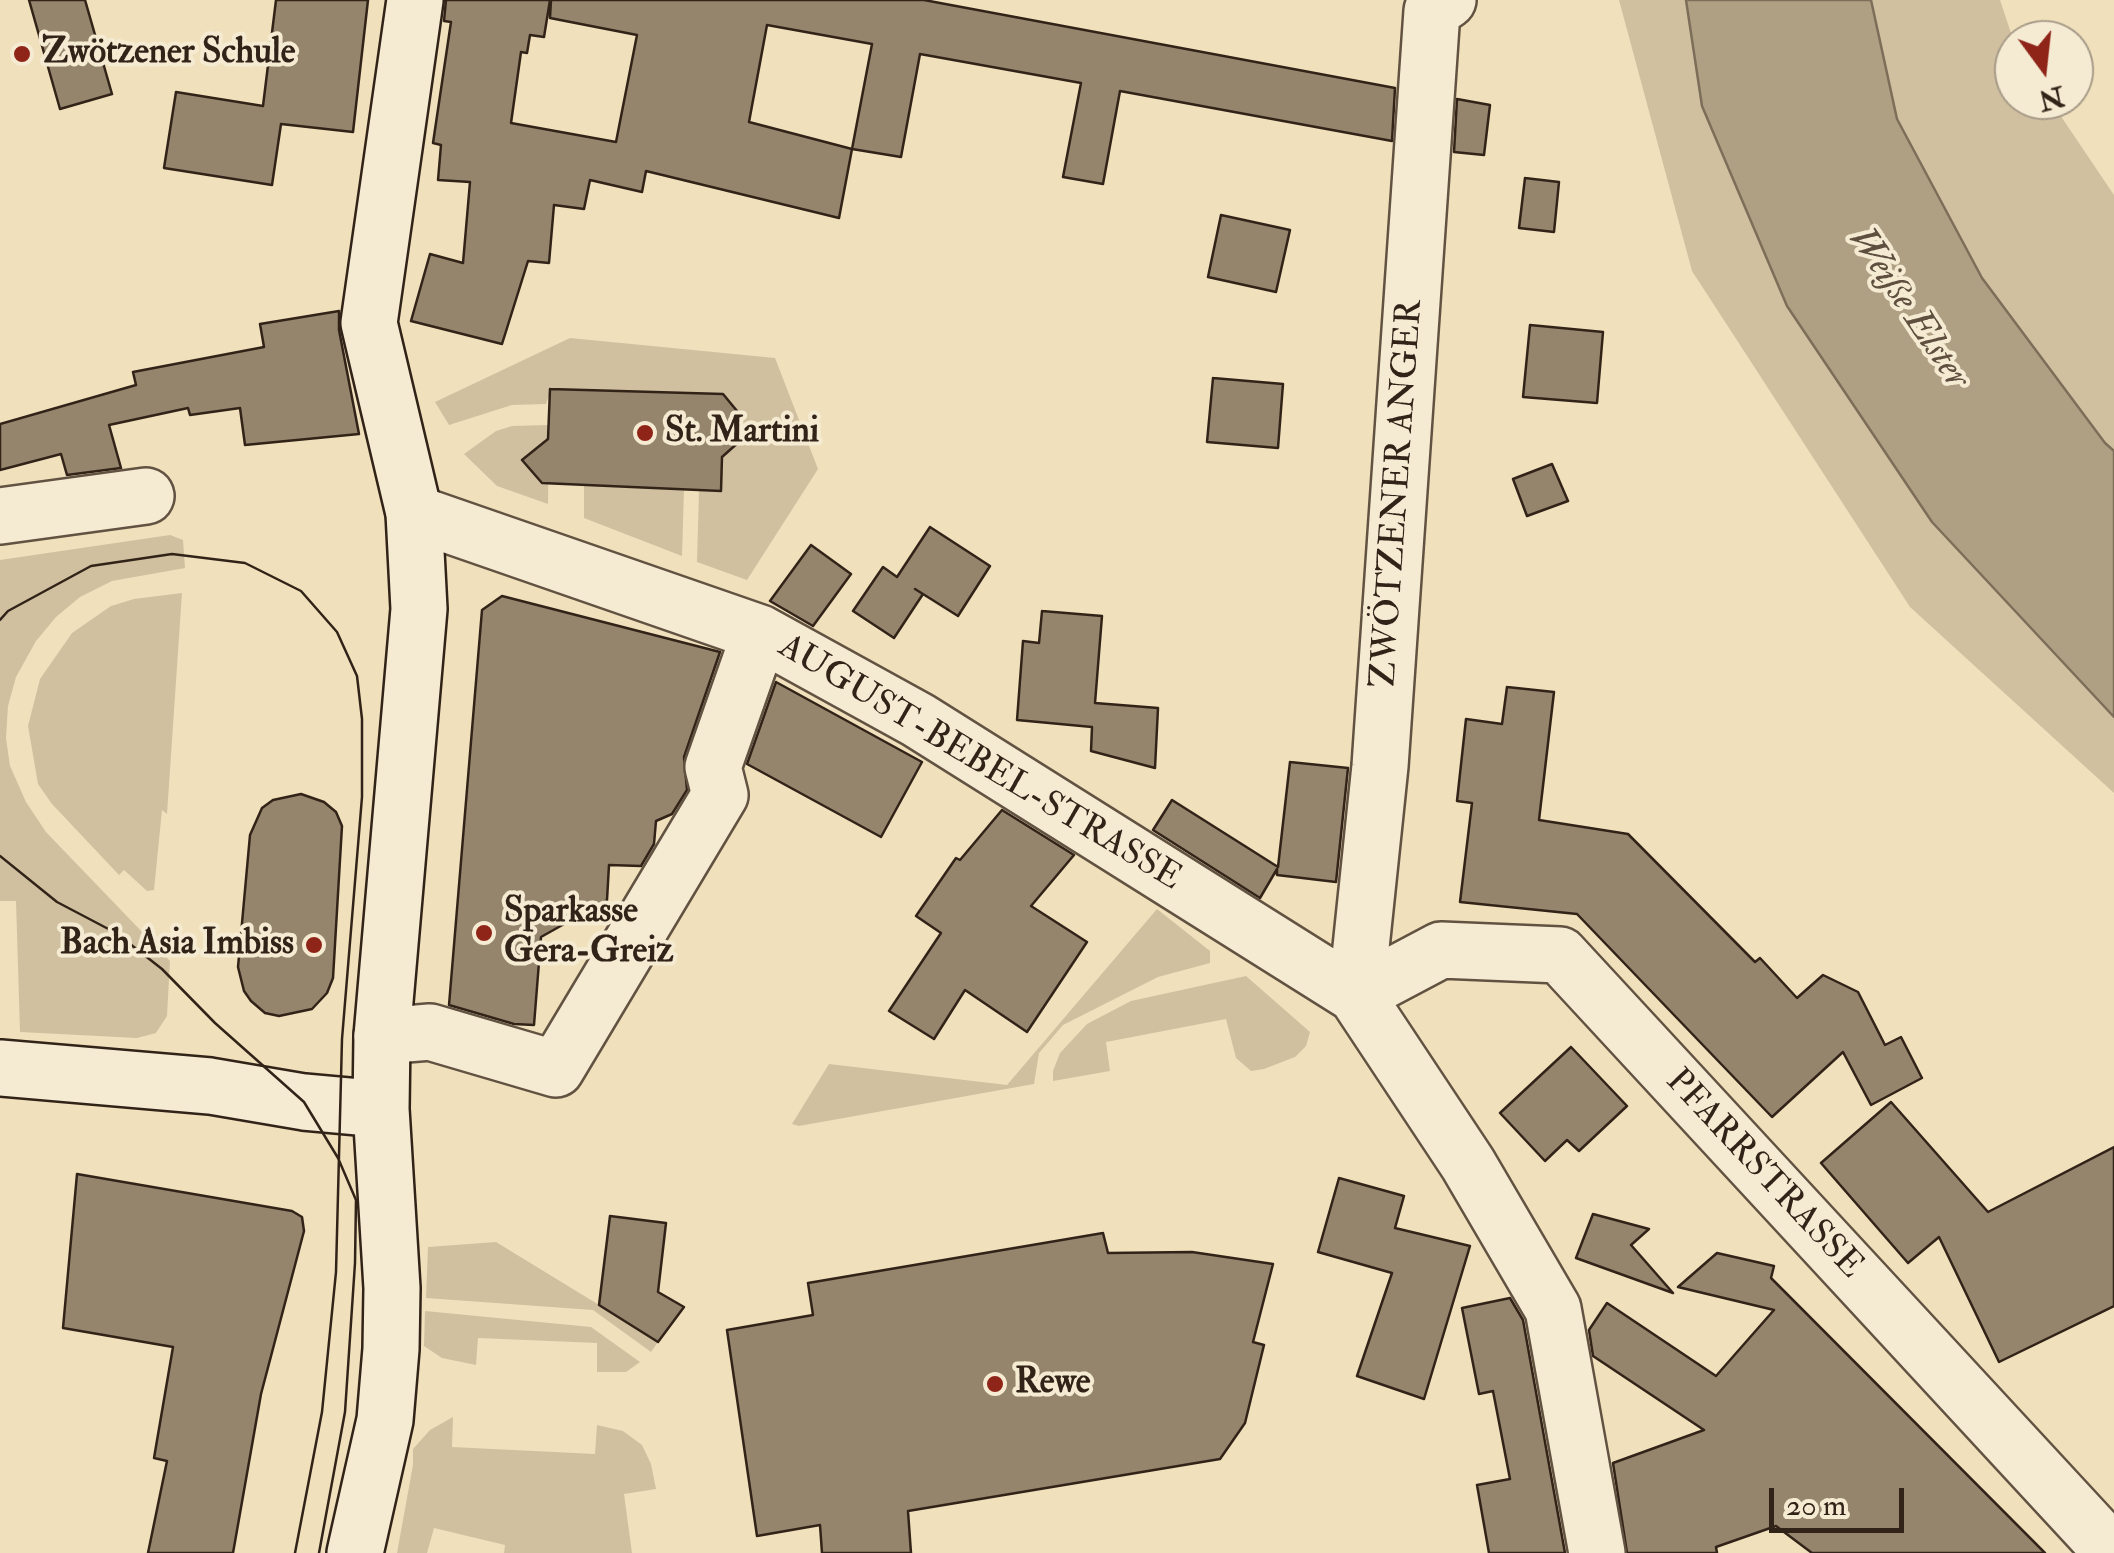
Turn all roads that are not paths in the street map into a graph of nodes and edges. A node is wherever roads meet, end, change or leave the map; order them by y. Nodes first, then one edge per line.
1 (415, 0) edge
2 (1448, 0) edge
3 (146, 496) dead end
4 (414, 512) junction
5 (0, 516) edge
6 (760, 633) junction
7 (1356, 995) junction
8 (382, 1036) junction
9 (0, 1068) edge
10 (381, 1108) junction
11 (355, 1553) edge
12 (1596, 1553) edge
13 (2113, 1553) edge

1 - 4 street
2 - 7 street, ZWÖTZENER ANGER
3 - 5 street
4 - 6 street, AUGUST-BEBEL-STRASSE
4 - 8 street
6 - 7 street, AUGUST-BEBEL-STRASSE
6 - 8 street
7 - 12 street
7 - 13 street, PFARRSTRASSE
8 - 10 street
9 - 10 street
10 - 11 street

